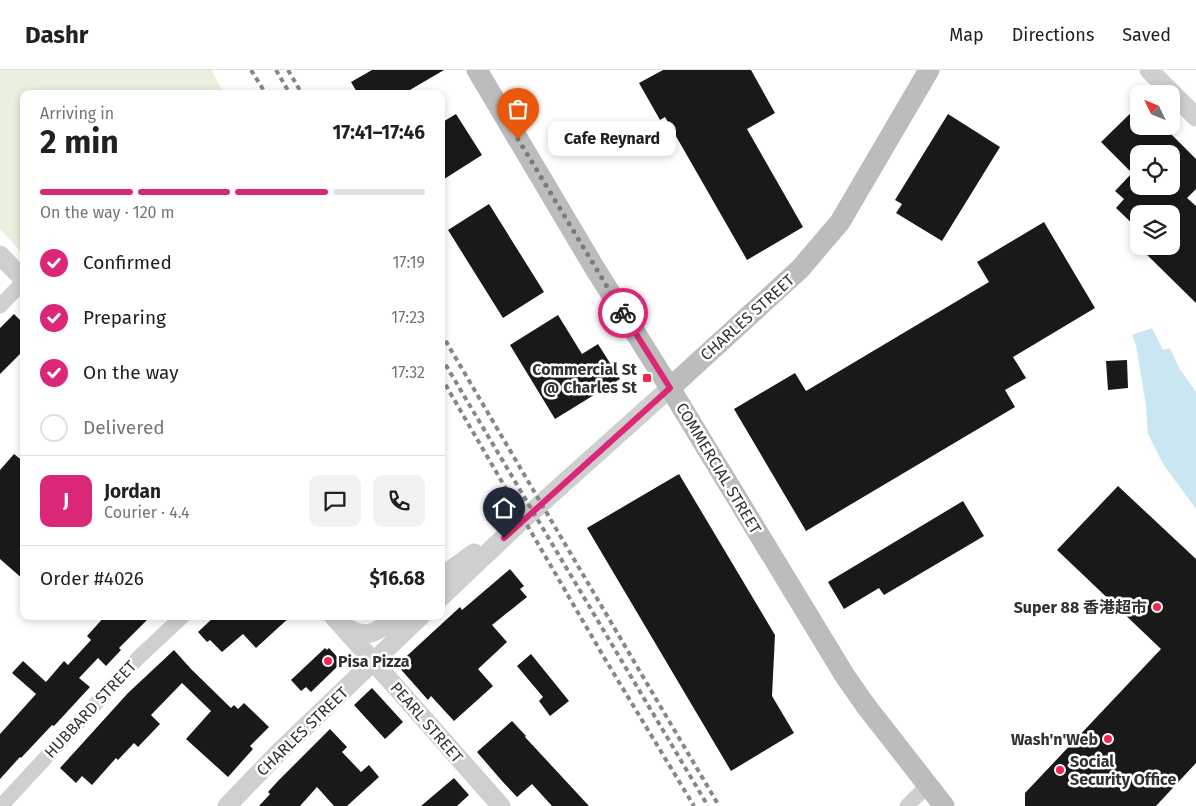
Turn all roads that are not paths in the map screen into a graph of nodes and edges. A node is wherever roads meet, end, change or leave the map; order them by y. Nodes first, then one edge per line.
1 (477, 70) edge
2 (929, 70) edge
3 (1149, 70) edge
4 (1196, 117) edge
5 (0, 255) edge
6 (20, 277) edge
7 (20, 285) edge
8 (0, 306) edge
9 (670, 388) junction
10 (517, 525) junction
11 (445, 574) edge
12 (445, 593) edge
13 (179, 620) edge
14 (337, 620) edge
15 (338, 620) edge
16 (391, 620) edge
17 (417, 620) edge
18 (374, 662) junction
19 (927, 786) junction
20 (0, 806) edge
21 (227, 806) edge
22 (501, 806) edge
23 (907, 806) edge
24 (944, 806) edge

1 - 9 main road, COMMERCIAL STREET
2 - 9 main road, CHARLES STREET
3 - 4 street
5 - 6 street
7 - 8 street
9 - 10 street, CHARLES STREET
9 - 19 main road, COMMERCIAL STREET
10 - 11 street, CHARLES STREET
10 - 12 street, CHARLES STREET
13 - 20 street, HUBBARD STREET
14 - 18 street, PEARL STREET
15 - 16 street
17 - 18 street, CHARLES STREET
18 - 21 street, CHARLES STREET
18 - 22 street, PEARL STREET
19 - 23 street
19 - 24 main road, COMMERCIAL STREET

